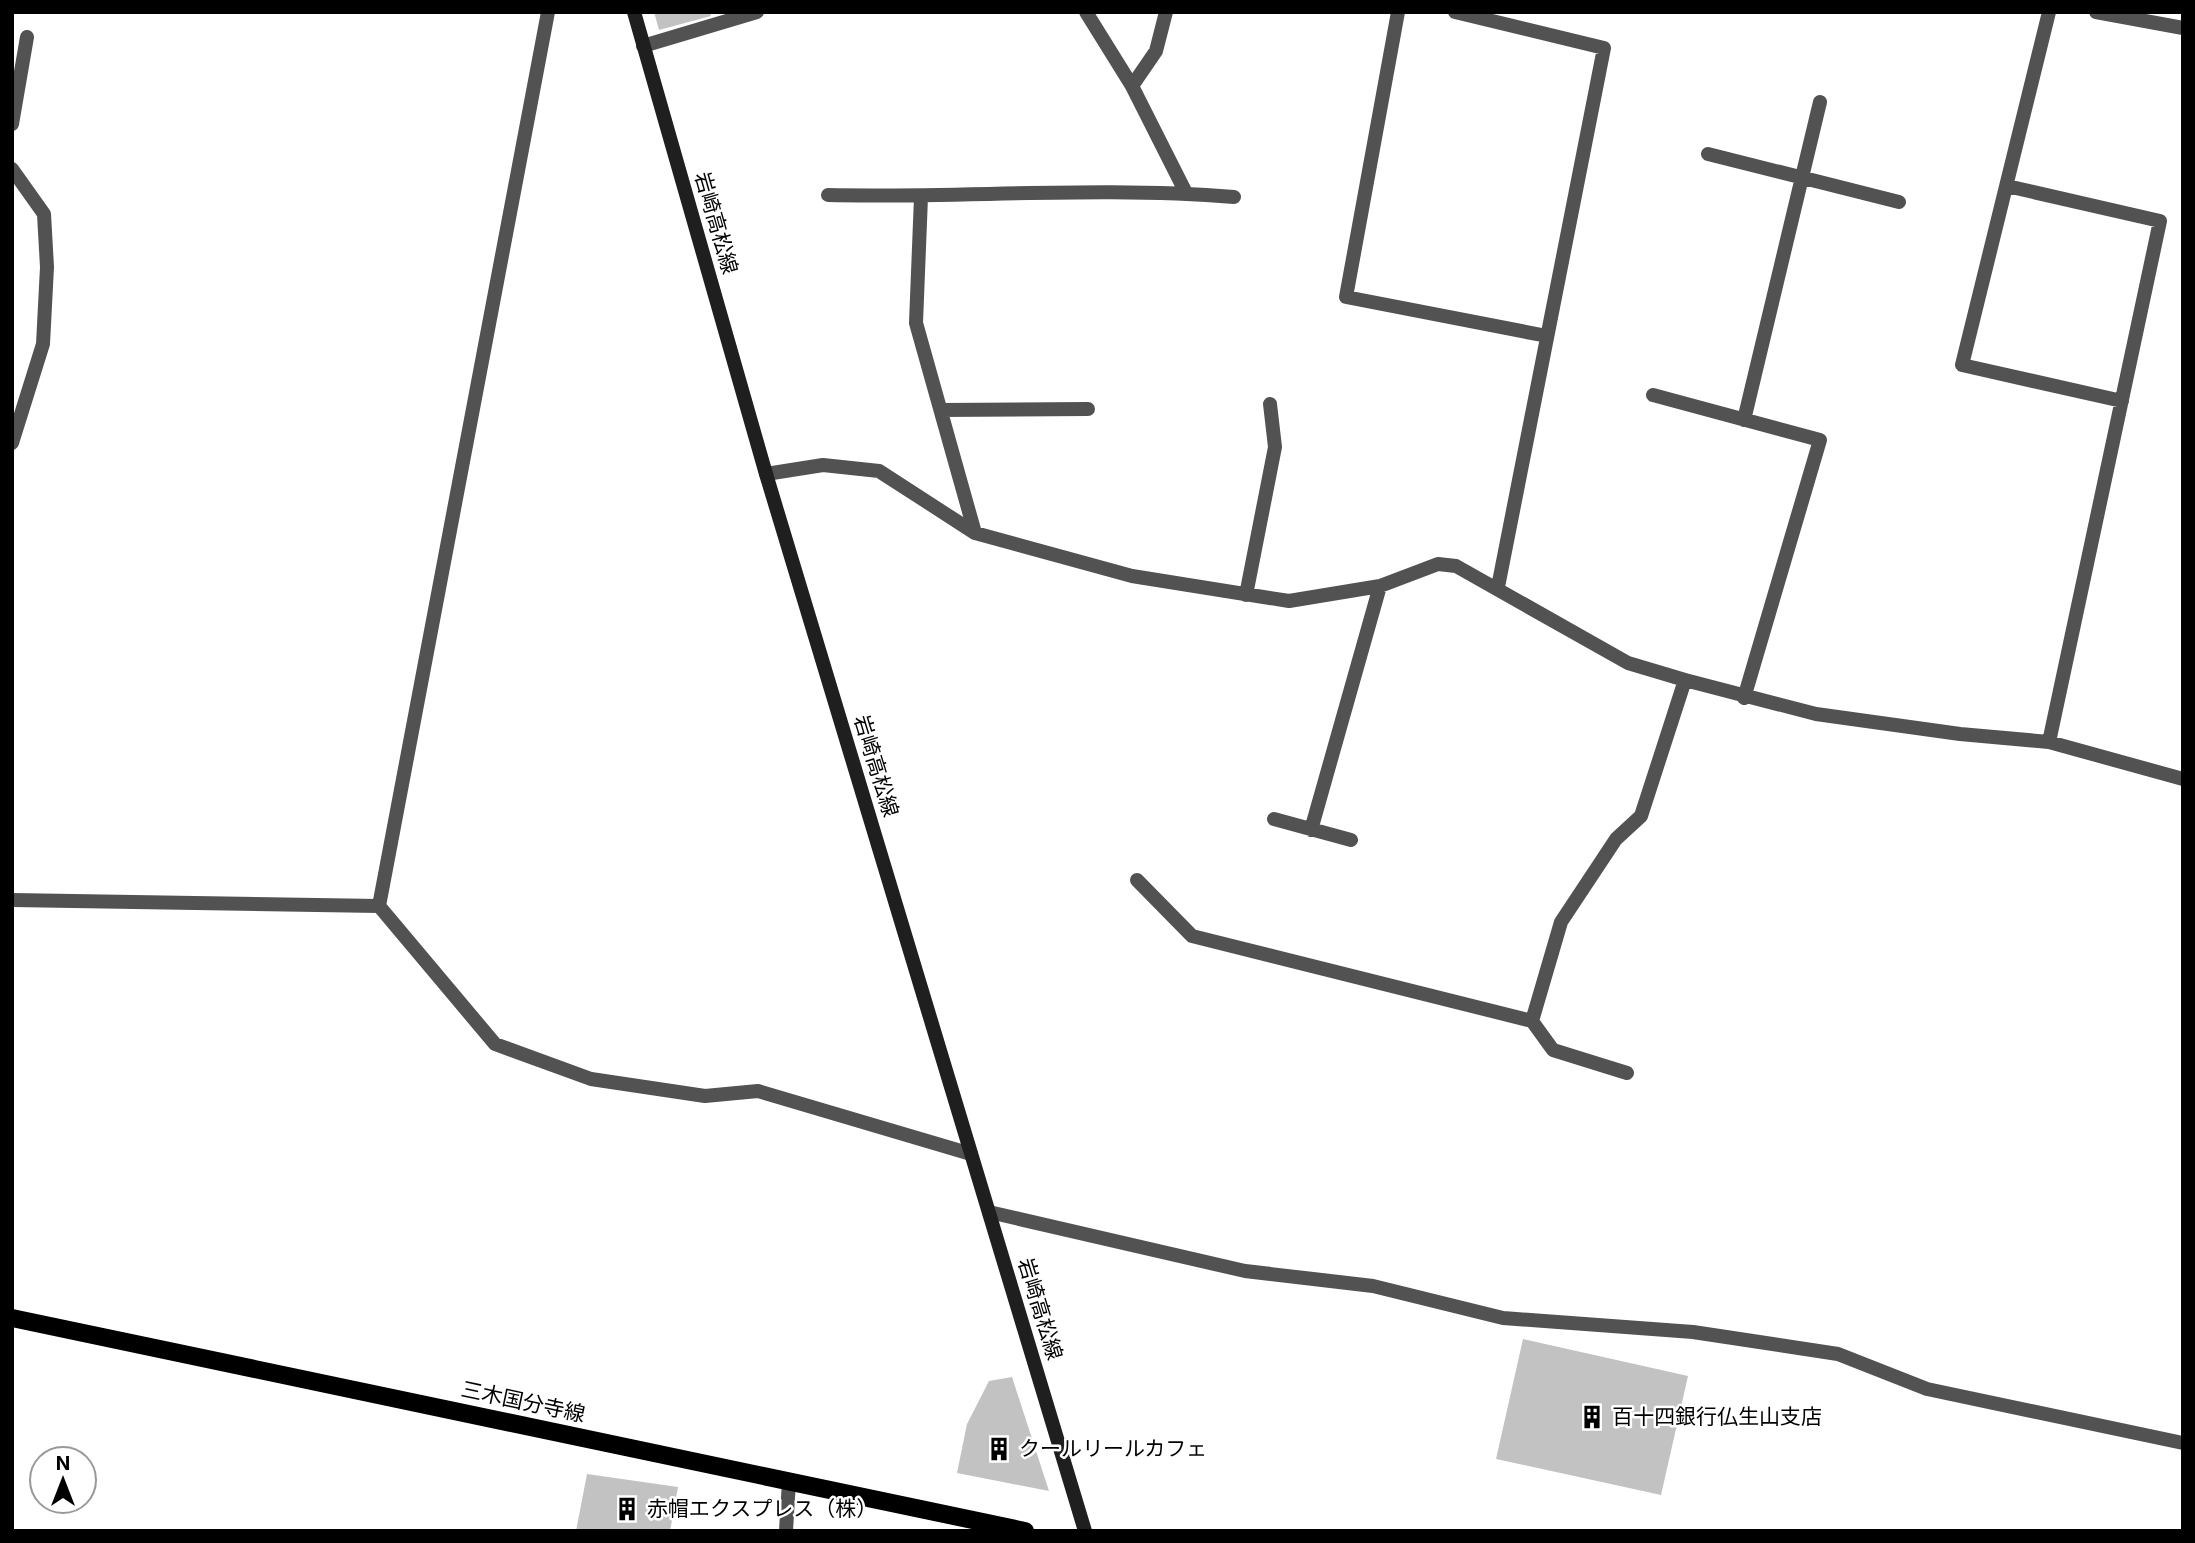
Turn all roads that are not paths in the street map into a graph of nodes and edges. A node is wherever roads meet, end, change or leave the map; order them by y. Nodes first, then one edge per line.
1 (548, 12) edge
2 (634, 12) edge
3 (757, 12) edge
4 (1086, 12) edge
5 (1166, 12) edge
6 (1398, 12) edge
7 (1455, 12) edge
8 (2049, 12) edge
9 (2096, 12) edge
10 (2183, 28) edge
11 (27, 37) dead end
12 (643, 46) junction
13 (1132, 86) junction
14 (1820, 102) dead end
15 (12, 124) edge
16 (1708, 154) dead end
17 (12, 169) edge
18 (1802, 178) junction
19 (2007, 186) junction
20 (1186, 193) junction
21 (828, 195) dead end
22 (922, 197) junction
23 (1234, 197) dead end
24 (1899, 202) dead end
25 (1547, 336) junction
26 (1653, 395) dead end
27 (2122, 401) junction
28 (1270, 404) dead end
29 (1088, 409) dead end
30 (941, 410) junction
31 (1744, 420) junction
32 (12, 443) edge
33 (766, 474) junction
34 (975, 533) junction
35 (1380, 586) junction
36 (1498, 587) junction
37 (1246, 595) junction
38 (1685, 680) junction
39 (1744, 698) junction
40 (2049, 742) junction
41 (2183, 779) edge
42 (1274, 819) dead end
43 (1311, 830) junction
44 (1351, 840) dead end
45 (1137, 880) dead end
46 (12, 900) edge
47 (379, 906) junction
48 (1532, 1021) junction
49 (1627, 1073) dead end
50 (971, 1154) junction
51 (989, 1212) junction
52 (12, 1318) edge
53 (2183, 1443) edge
54 (789, 1481) junction
55 (786, 1531) edge
56 (1025, 1531) edge
57 (1085, 1531) edge

1 - 47 street
2 - 12 main road, 岩崎高松線
3 - 12 street
4 - 13 street
5 - 13 street
6 - 25 street
7 - 25 street
8 - 19 street
9 - 10 street
11 - 15 street
12 - 33 main road, 岩崎高松線
13 - 20 street
14 - 18 street
16 - 18 street
17 - 32 street
18 - 24 street
18 - 31 street
19 - 27 street
19 - 27 street
20 - 22 street
20 - 23 street
21 - 22 street
22 - 30 street
25 - 36 street
26 - 31 street
27 - 40 street
28 - 37 street
29 - 30 street
30 - 34 street
31 - 39 street
33 - 34 street
33 - 50 main road, 岩崎高松線
34 - 37 street
35 - 36 street
35 - 37 street
35 - 43 street
36 - 38 street
38 - 39 street
38 - 48 street
39 - 40 street
40 - 41 street
42 - 43 street
43 - 44 street
45 - 48 street
46 - 47 street
47 - 50 street
48 - 49 street
50 - 51 main road, 岩崎高松線
51 - 53 street
51 - 57 main road, 岩崎高松線
52 - 54 main road, 三木国分寺線
54 - 55 street
54 - 56 main road, 三木国分寺線

